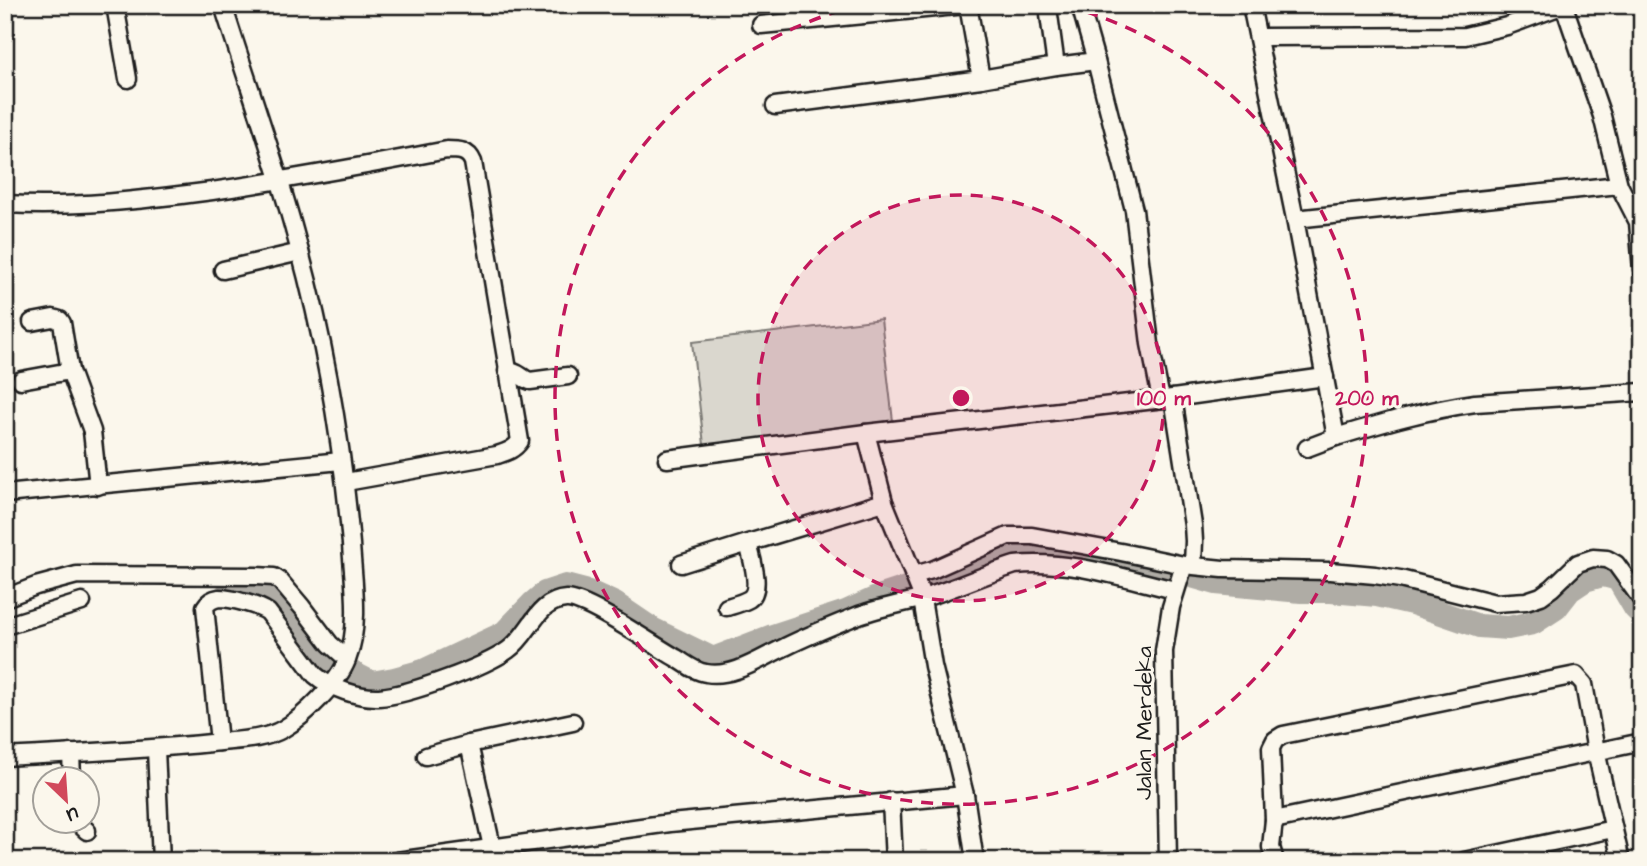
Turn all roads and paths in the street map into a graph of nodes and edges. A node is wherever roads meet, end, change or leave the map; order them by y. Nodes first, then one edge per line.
1 (115, 5) edge
2 (223, 5) edge
3 (967, 5) edge
4 (1080, 5) edge
5 (1251, 5) edge
6 (1564, 5) edge
7 (1049, 15) dead end
8 (761, 25) dead end
9 (1259, 37) junction
10 (1096, 61) junction
11 (1056, 66) junction
12 (128, 79) dead end
13 (981, 79) junction
14 (775, 106) dead end
15 (280, 181) junction
16 (1619, 185) junction
17 (5, 204) edge
18 (1295, 219) junction
19 (1640, 222) edge
20 (300, 252) junction
21 (223, 270) dead end
22 (1642, 270) edge
23 (32, 322) dead end
24 (70, 371) junction
25 (507, 371) junction
26 (568, 376) dead end
27 (1325, 377) junction
28 (21, 380) dead end
29 (1642, 393) edge
30 (1167, 398) junction
31 (866, 433) junction
32 (1336, 437) junction
33 (1307, 448) dead end
34 (667, 459) dead end
35 (341, 461) junction
36 (346, 482) junction
37 (98, 486) junction
38 (5, 494) edge
39 (884, 502) junction
40 (748, 543) junction
41 (681, 564) dead end
42 (1186, 566) junction
43 (918, 586) junction
44 (1176, 588) junction
45 (5, 598) edge
46 (1642, 600) edge
47 (82, 601) dead end
48 (727, 607) dead end
49 (5, 626) edge
50 (346, 661) junction
51 (332, 683) junction
52 (573, 722) dead end
53 (219, 742) junction
54 (1642, 742) edge
55 (469, 744) junction
56 (156, 749) junction
57 (1596, 751) junction
58 (71, 753) junction
59 (426, 756) dead end
60 (5, 757) edge
61 (71, 764) edge
62 (965, 795) junction
63 (891, 801) junction
64 (1274, 820) junction
65 (1614, 829) junction
66 (492, 847) junction
67 (161, 861) edge
68 (397, 861) edge
69 (894, 861) edge
70 (975, 861) edge
71 (1168, 861) edge
72 (1275, 861) edge
73 (1464, 861) edge
74 (1621, 861) edge

1 - 12 street
2 - 15 street
3 - 8 street
3 - 13 street
4 - 10 street, Jalan Merdeka
5 - 9 street
6 - 9 street
6 - 16 street
7 - 11 street
9 - 18 street
10 - 11 street
10 - 30 street, Jalan Merdeka
11 - 13 street
13 - 14 street
15 - 17 street
15 - 20 street
15 - 25 street
16 - 18 street
16 - 19 street
18 - 27 street
19 - 22 street
20 - 21 street
20 - 35 street
23 - 24 street
24 - 28 street
24 - 37 street
25 - 26 street
25 - 36 street
27 - 30 street
27 - 32 street
29 - 32 street
30 - 31 street
30 - 42 street, Jalan Merdeka
31 - 34 street
31 - 39 street
32 - 33 street
35 - 36 street
35 - 37 street
36 - 50 street
37 - 38 street
39 - 40 street
39 - 43 street
40 - 41 street
40 - 48 street
42 - 43 street
42 - 44 street, Jalan Merdeka
42 - 46 street
43 - 44 street
43 - 51 street
43 - 62 street
44 - 71 street, Jalan Merdeka
45 - 50 street
47 - 49 street
50 - 51 street
51 - 53 street
51 - 53 street
52 - 55 street
53 - 56 street
54 - 57 street
55 - 59 street
55 - 66 street
56 - 58 street
56 - 67 street
57 - 64 street
57 - 64 street
57 - 65 street
58 - 60 street
58 - 61 street
62 - 63 street
62 - 70 street
63 - 66 street
63 - 69 street
64 - 72 street
65 - 73 street
65 - 74 street
66 - 68 street

